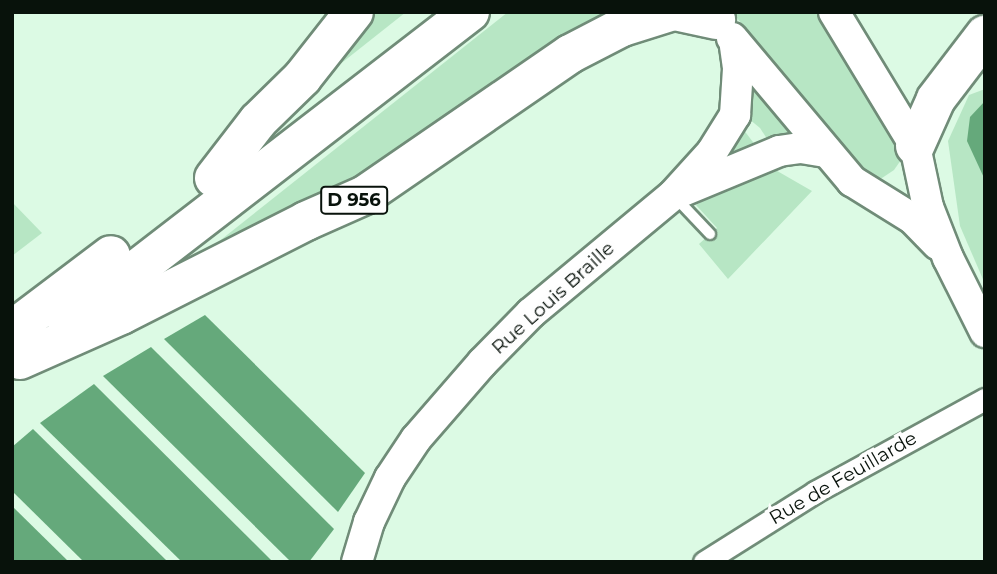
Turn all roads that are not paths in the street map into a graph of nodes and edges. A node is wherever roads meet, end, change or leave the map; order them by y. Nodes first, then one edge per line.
1 (355, 12) edge
2 (430, 12) edge
3 (470, 12) edge
4 (670, 12) edge
5 (679, 12) edge
6 (834, 12) edge
7 (721, 24) edge
8 (985, 35) edge
9 (827, 152) junction
10 (916, 156) junction
11 (214, 178) junction
12 (673, 195) junction
13 (876, 195) junction
14 (710, 234) dead end
15 (948, 258) junction
16 (985, 332) edge
17 (15, 352) edge
18 (985, 399) edge
19 (356, 562) edge
20 (704, 562) edge

1 - 11 highway
2 - 11 highway
3 - 17 highway
4 - 17 highway, D 956
5 - 7 highway
6 - 10 street
7 - 9 street
7 - 12 street, Rue Louis Braille
8 - 10 highway
9 - 12 street
9 - 13 street
10 - 13 street
10 - 15 street
11 - 17 highway
12 - 14 lane
12 - 19 street, Rue Louis Braille
13 - 15 street
15 - 16 street
18 - 20 street, Rue de Feuillarde

